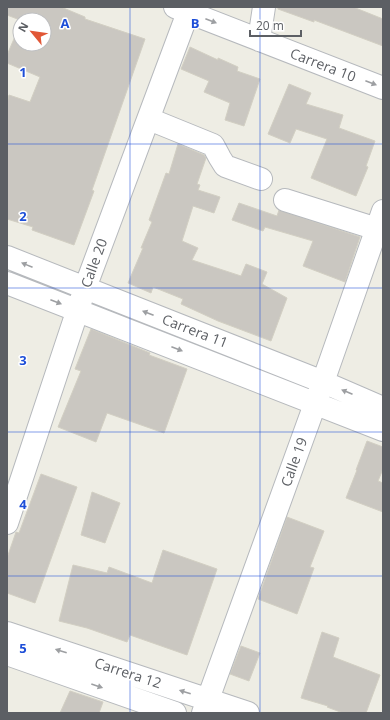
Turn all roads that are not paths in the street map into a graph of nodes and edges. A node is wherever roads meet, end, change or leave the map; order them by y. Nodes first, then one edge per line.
1 (264, 7) edge
2 (184, 9) edge
3 (259, 40) junction
4 (383, 88) edge
5 (149, 118) junction
6 (261, 179) dead end
7 (285, 200) dead end
8 (380, 220) edge
9 (7, 257) edge
10 (7, 283) edge
11 (85, 288) junction
12 (78, 310) junction
13 (323, 382) junction
14 (315, 404) junction
15 (383, 408) edge
16 (383, 430) edge
17 (7, 523) edge
18 (7, 633) edge
19 (7, 654) edge
20 (205, 706) edge
21 (175, 713) edge
22 (248, 713) edge

1 - 3 street
2 -> 3 street, Carrera 10
2 - 5 street, Calle 20
3 -> 4 street, Carrera 10
5 - 6 street
5 - 11 street, Calle 20
7 - 8 street
8 - 13 street, Calle 19
11 -> 9 street, Carrera 11
10 -> 12 street, Carrera 11
11 - 12 street, Calle 20
13 -> 11 street, Carrera 11
12 -> 14 street, Carrera 11
12 - 17 street, Calle 20
13 - 14 street, Calle 19
15 -> 13 street, Carrera 11
14 - 16 street, Carrera 11
14 - 20 street, Calle 19
20 -> 18 street, Carrera 12
19 -> 21 street, Carrera 12
20 - 22 street, Carrera 12

